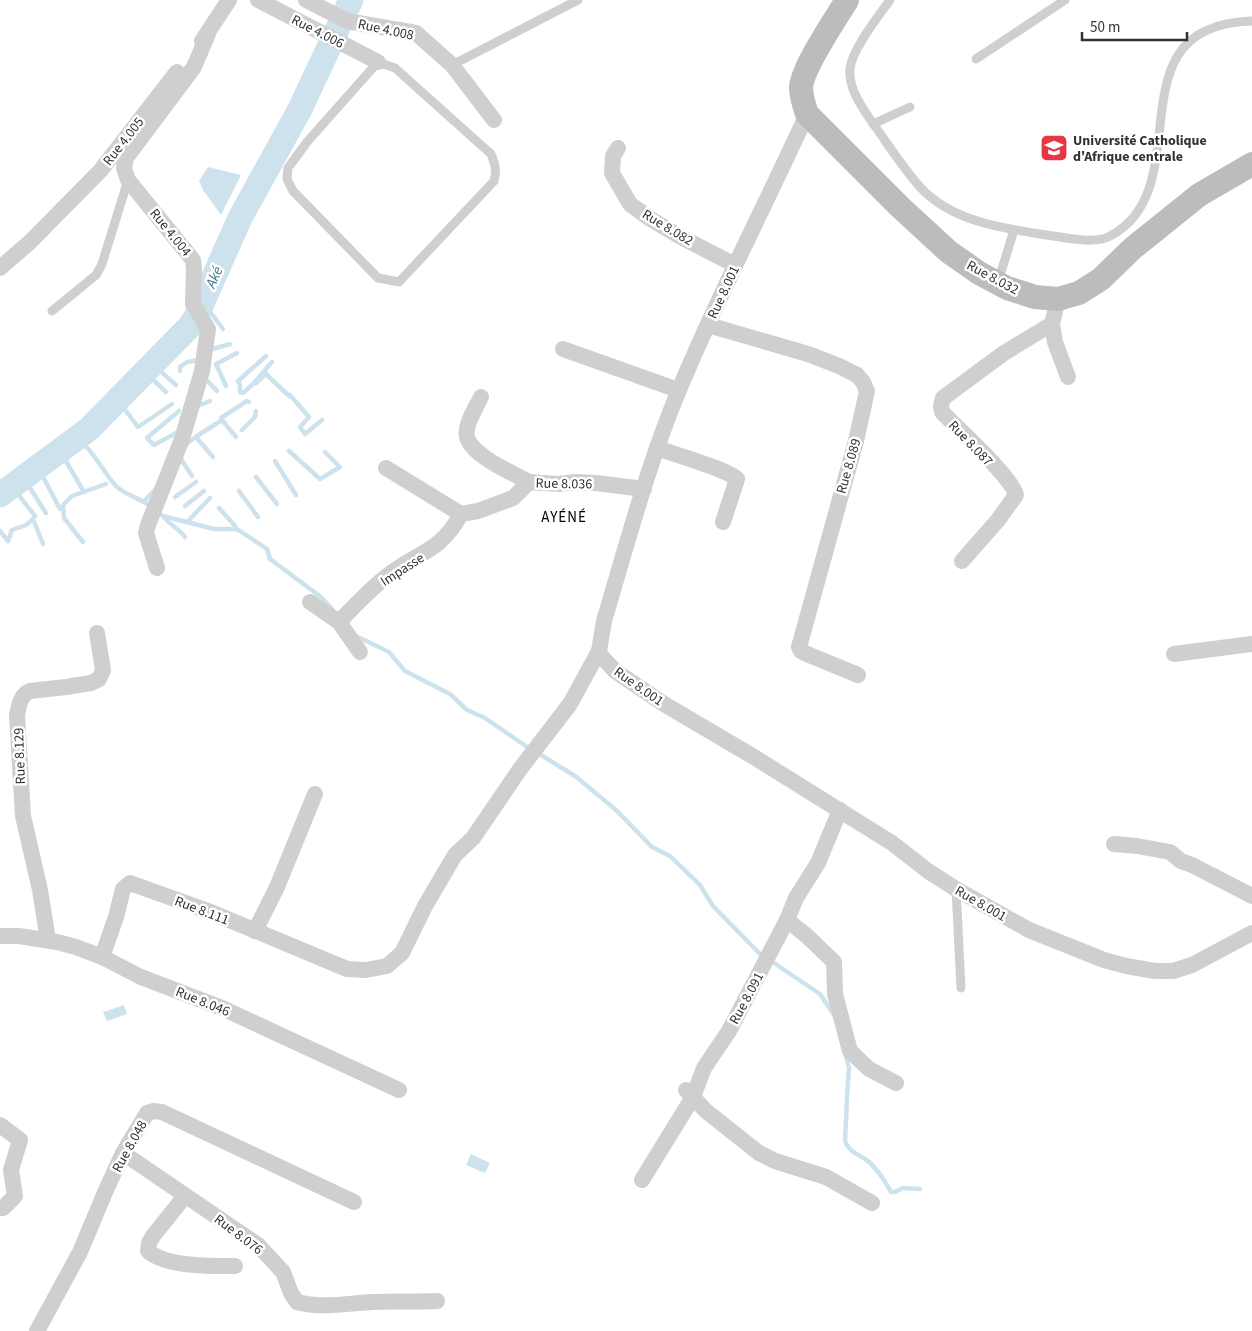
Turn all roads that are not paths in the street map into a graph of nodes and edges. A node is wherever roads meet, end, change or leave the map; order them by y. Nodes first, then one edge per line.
1 (229, 0) edge
2 (258, 0) edge
3 (306, 0) edge
4 (578, 0) edge
5 (847, 0) edge
6 (890, 0) edge
7 (1065, 0) edge
8 (1252, 20) edge
9 (208, 34) junction
10 (976, 59) dead end
11 (378, 62) junction
12 (452, 65) junction
13 (910, 107) dead end
14 (807, 114) junction
15 (494, 120) dead end
16 (874, 124) junction
17 (618, 148) dead end
18 (1252, 164) edge
19 (128, 180) junction
20 (1014, 230) junction
21 (734, 265) junction
22 (0, 268) edge
23 (998, 283) junction
24 (1058, 299) junction
25 (52, 311) dead end
26 (708, 324) junction
27 (1052, 324) junction
28 (563, 350) dead end
29 (1068, 377) dead end
30 (678, 390) junction
31 (481, 397) dead end
32 (657, 448) junction
33 (386, 468) dead end
34 (529, 482) junction
35 (644, 489) junction
36 (461, 514) junction
37 (723, 522) dead end
38 (962, 561) dead end
39 (157, 568) dead end
40 (310, 602) dead end
41 (339, 622) junction
42 (97, 633) dead end
43 (1252, 644) edge
44 (599, 650) junction
45 (360, 652) dead end
46 (1174, 654) dead end
47 (858, 674) dead end
48 (315, 794) dead end
49 (840, 810) junction
50 (1114, 844) dead end
51 (956, 889) junction
52 (1252, 896) edge
53 (787, 920) junction
54 (255, 931) junction
55 (1252, 933) edge
56 (0, 936) edge
57 (48, 940) junction
58 (102, 957) junction
59 (962, 988) dead end
60 (896, 1083) dead end
61 (399, 1090) dead end
62 (689, 1094) junction
63 (0, 1125) edge
64 (123, 1153) junction
65 (642, 1180) dead end
66 (185, 1196) junction
67 (354, 1202) dead end
68 (872, 1203) dead end
69 (0, 1208) edge
70 (235, 1266) dead end
71 (437, 1301) dead end
72 (37, 1331) edge

1 - 9 street, Rue 4.005
2 - 11 street, Rue 4.006
3 - 12 street, Rue 4.008
4 - 12 lane
5 - 14 street
6 - 16 lane
7 - 10 lane
8 - 20 lane
9 - 19 street
9 - 22 street, Rue 4.005
11 - 11 lane
12 - 15 street, Rue 4.008
13 - 16 lane
14 - 21 street, Rue 8.001
14 - 23 street, Rue 8.032
16 - 20 lane
17 - 21 street, Rue 8.082
18 - 24 street, Rue 8.032
19 - 25 lane
19 - 39 street, Rue 4.004
20 - 23 lane
21 - 26 street, Rue 8.001
23 - 24 street, Rue 8.032
24 - 27 street
26 - 30 street, Rue 8.001
26 - 47 street, Rue 8.089
27 - 29 street
27 - 38 street, Rue 8.087
28 - 30 street
30 - 32 street, Rue 8.001
31 - 34 street
32 - 35 street, Rue 8.001
32 - 37 street
33 - 36 street
34 - 35 street, Rue 8.036
34 - 36 street, Rue 8.036
35 - 44 street, Rue 8.001
36 - 41 street, Impasse
40 - 41 street
41 - 45 street
42 - 57 street, Rue 8.129
43 - 46 street
44 - 49 street, Rue 8.001
44 - 54 street, Rue 8.111
48 - 54 street
49 - 51 street, Rue 8.001
49 - 53 street, Rue 8.091
50 - 52 street
51 - 55 street, Rue 8.001
51 - 59 lane
53 - 60 street
53 - 62 street, Rue 8.091
54 - 58 street, Rue 8.111
56 - 57 street, Rue 8.046
57 - 58 street, Rue 8.046
58 - 61 street, Rue 8.046
62 - 65 street, Rue 8.091
62 - 68 street
63 - 69 street
64 - 66 street, Rue 8.076
64 - 67 street, Rue 8.048
64 - 72 street, Rue 8.048
66 - 70 street
66 - 71 street, Rue 8.076

